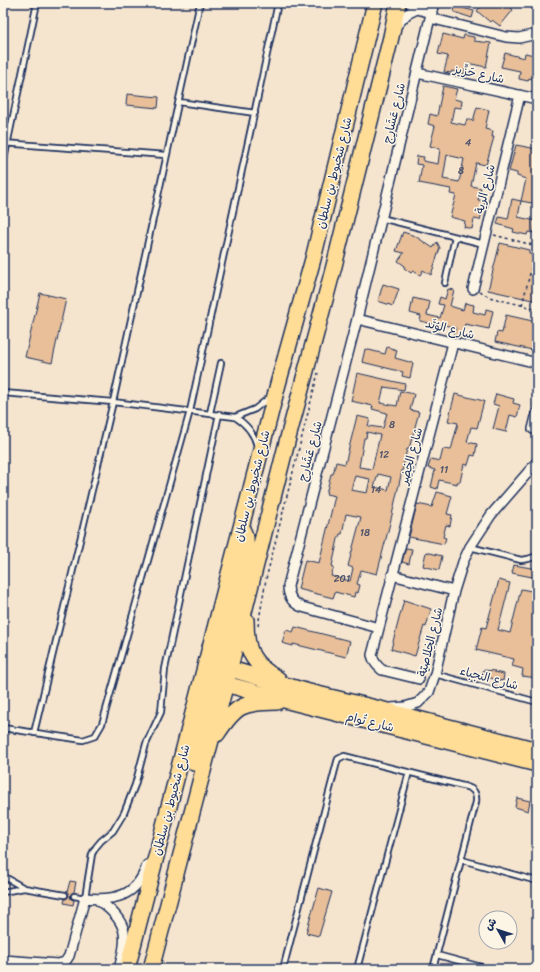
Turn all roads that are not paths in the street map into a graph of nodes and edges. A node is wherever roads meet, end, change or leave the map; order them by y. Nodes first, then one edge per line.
1 (37, 3) edge
2 (200, 3) edge
3 (278, 3) edge
4 (375, 3) edge
5 (398, 3) edge
6 (434, 3) edge
7 (413, 6) edge
8 (431, 15) junction
9 (537, 34) edge
10 (391, 37) junction
11 (417, 73) junction
12 (520, 95) junction
13 (537, 99) edge
14 (179, 102) junction
15 (254, 113) junction
16 (5, 143) edge
17 (166, 155) junction
18 (3, 164) edge
19 (381, 218) junction
20 (455, 237) junction
21 (484, 244) junction
22 (445, 283) dead end
23 (473, 286) road end
24 (357, 319) junction
25 (453, 343) junction
26 (221, 363) dead end
27 (537, 363) edge
28 (278, 384) junction
29 (3, 393) edge
30 (113, 402) junction
31 (190, 411) junction
32 (210, 413) junction
33 (537, 413) edge
34 (219, 414) junction
35 (235, 417) junction
36 (533, 429) dead end
37 (259, 459) junction
38 (537, 462) edge
39 (470, 546) junction
40 (537, 556) edge
41 (392, 576) junction
42 (454, 591) junction
43 (246, 600) junction
44 (379, 628) junction
45 (216, 673) junction
46 (435, 674) junction
47 (419, 680) dead end
48 (305, 691) junction
49 (256, 692) junction
50 (292, 702) junction
51 (537, 702) edge
52 (380, 709) junction
53 (3, 728) edge
54 (34, 733) junction
55 (210, 745) junction
56 (537, 750) edge
57 (537, 764) edge
58 (409, 772) junction
59 (168, 811) junction
60 (189, 820) junction
61 (462, 860) junction
62 (3, 876) edge
63 (537, 881) edge
64 (24, 888) junction
65 (3, 892) edge
66 (65, 895) dead end
67 (74, 896) dead end
68 (85, 898) junction
69 (98, 900) junction
70 (436, 955) junction
71 (3, 960) edge
72 (119, 969) edge
73 (127, 969) edge
74 (151, 969) edge
75 (283, 969) edge
76 (358, 969) edge
77 (433, 969) edge
78 (489, 969) edge

1 - 16 lane
2 - 14 lane
3 - 15 lane
4 - 28 main road, شارع شخبوط بن سلطان
5 - 10 main road, شارع شخبوط بن سلطان
6 - 8 street, شارع عَشَارِج
7 - 8 street
7 - 10 street
8 - 9 street
8 - 11 street, شارع عَشَارِج
10 - 43 main road, شارع شخبوط بن سلطان
11 - 12 street, شارع حَزِّيز
11 - 19 street, شارع عَشَارِج
12 - 13 street, شارع حَزِّيز
12 - 21 street, شارع الرية
14 - 15 lane
14 - 17 lane
15 - 31 lane
16 - 17 lane
16 - 18 lane
17 - 30 lane
19 - 20 lane
19 - 24 street, شارع عَشَارِج
20 - 21 lane
20 - 22 lane
21 - 23 street, شارع الرية
24 - 25 street, شارع الوُتَد
24 - 44 street, شارع عَشَارِج
25 - 27 street, شارع الوُتَد
25 - 41 street, شارع الخِضِر
26 - 32 lane
28 - 35 lane
28 - 37 main road, شارع شخبوط بن سلطان
29 - 30 lane
30 - 31 lane
30 - 54 lane
31 - 32 lane
31 - 54 lane
32 - 34 lane
33 - 36 street
34 - 35 lane
34 - 68 lane
35 - 37 lane
37 - 45 main road, شارع شخبوط بن سلطان
38 - 39 street, شارع الخِلاصيّة
39 - 40 lane
39 - 42 street, شارع الخِلاصيّة
41 - 42 street
41 - 44 street, شارع الخِضِر
42 - 46 street, شارع الخِلاصيّة
43 - 45 main road, شارع شخبوط بن سلطان
43 - 48 main road
44 - 47 street, شارع الخِضِر
45 - 48 main road, شارع تُوام
45 - 49 main road, شارع تُوام
45 - 55 main road, شارع شخبوط بن سلطان
45 - 59 main road, شارع شخبوط بن سلطان
45 - 60 main road
46 - 51 lane, شارع النجباء
46 - 52 street, شارع الخِلاصيّة
48 - 49 main road
48 - 52 main road, شارع تُوام
49 - 50 main road, شارع تُوام
50 - 55 main road
50 - 57 main road, شارع تُوام
52 - 56 main road, شارع تُوام
53 - 54 lane
55 - 60 main road, شارع شخبوط بن سلطان
58 - 61 lane
58 - 75 lane
58 - 76 lane
59 - 69 street
59 - 73 main road, شارع شخبوط بن سلطان
60 - 74 main road, شارع شخبوط بن سلطان
61 - 63 lane
61 - 70 lane
62 - 64 lane
64 - 65 lane
64 - 66 lane
67 - 68 lane
68 - 69 street
68 - 71 street
69 - 72 street
70 - 77 lane
70 - 78 lane

